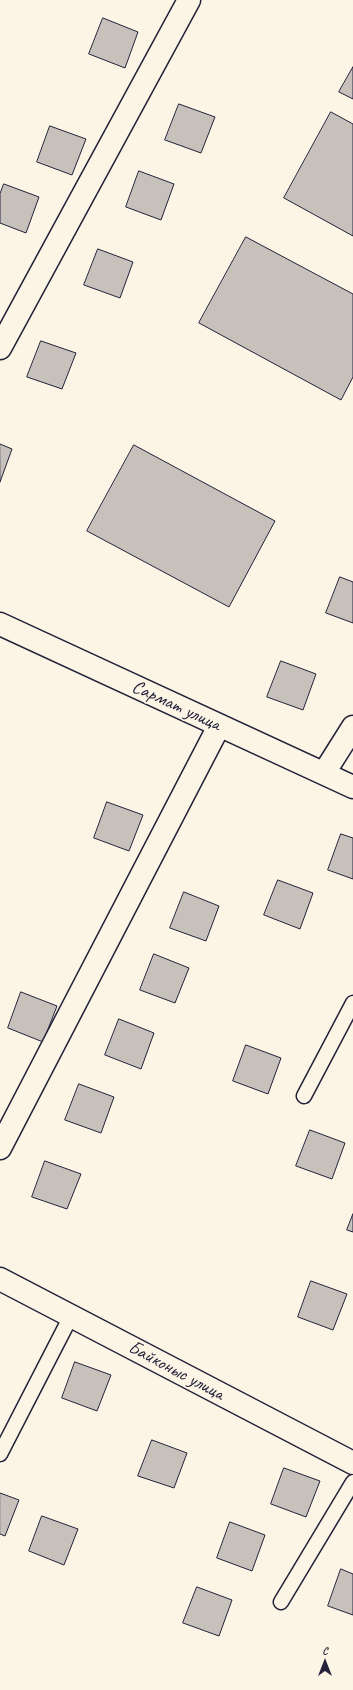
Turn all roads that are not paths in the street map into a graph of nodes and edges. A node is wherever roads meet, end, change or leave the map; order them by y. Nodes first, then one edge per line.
1 (189, 0) edge
2 (0, 348) edge
3 (1, 626) edge
4 (219, 726) junction
5 (353, 727) edge
6 (324, 773) junction
7 (353, 788) edge
8 (353, 1003) edge
9 (304, 1096) dead end
10 (0, 1148) edge
11 (0, 1279) edge
12 (70, 1316) junction
13 (0, 1454) edge
14 (353, 1463) edge
15 (353, 1482) edge
16 (281, 1602) dead end

1 - 2 street
3 - 4 street, Сармат улица
4 - 6 street, Сармат улица
4 - 10 street
5 - 6 street
6 - 7 street, Сармат улица
8 - 9 lane
11 - 12 street, Байконыс улица
12 - 13 lane
12 - 14 street, Байконыс улица
15 - 16 lane

